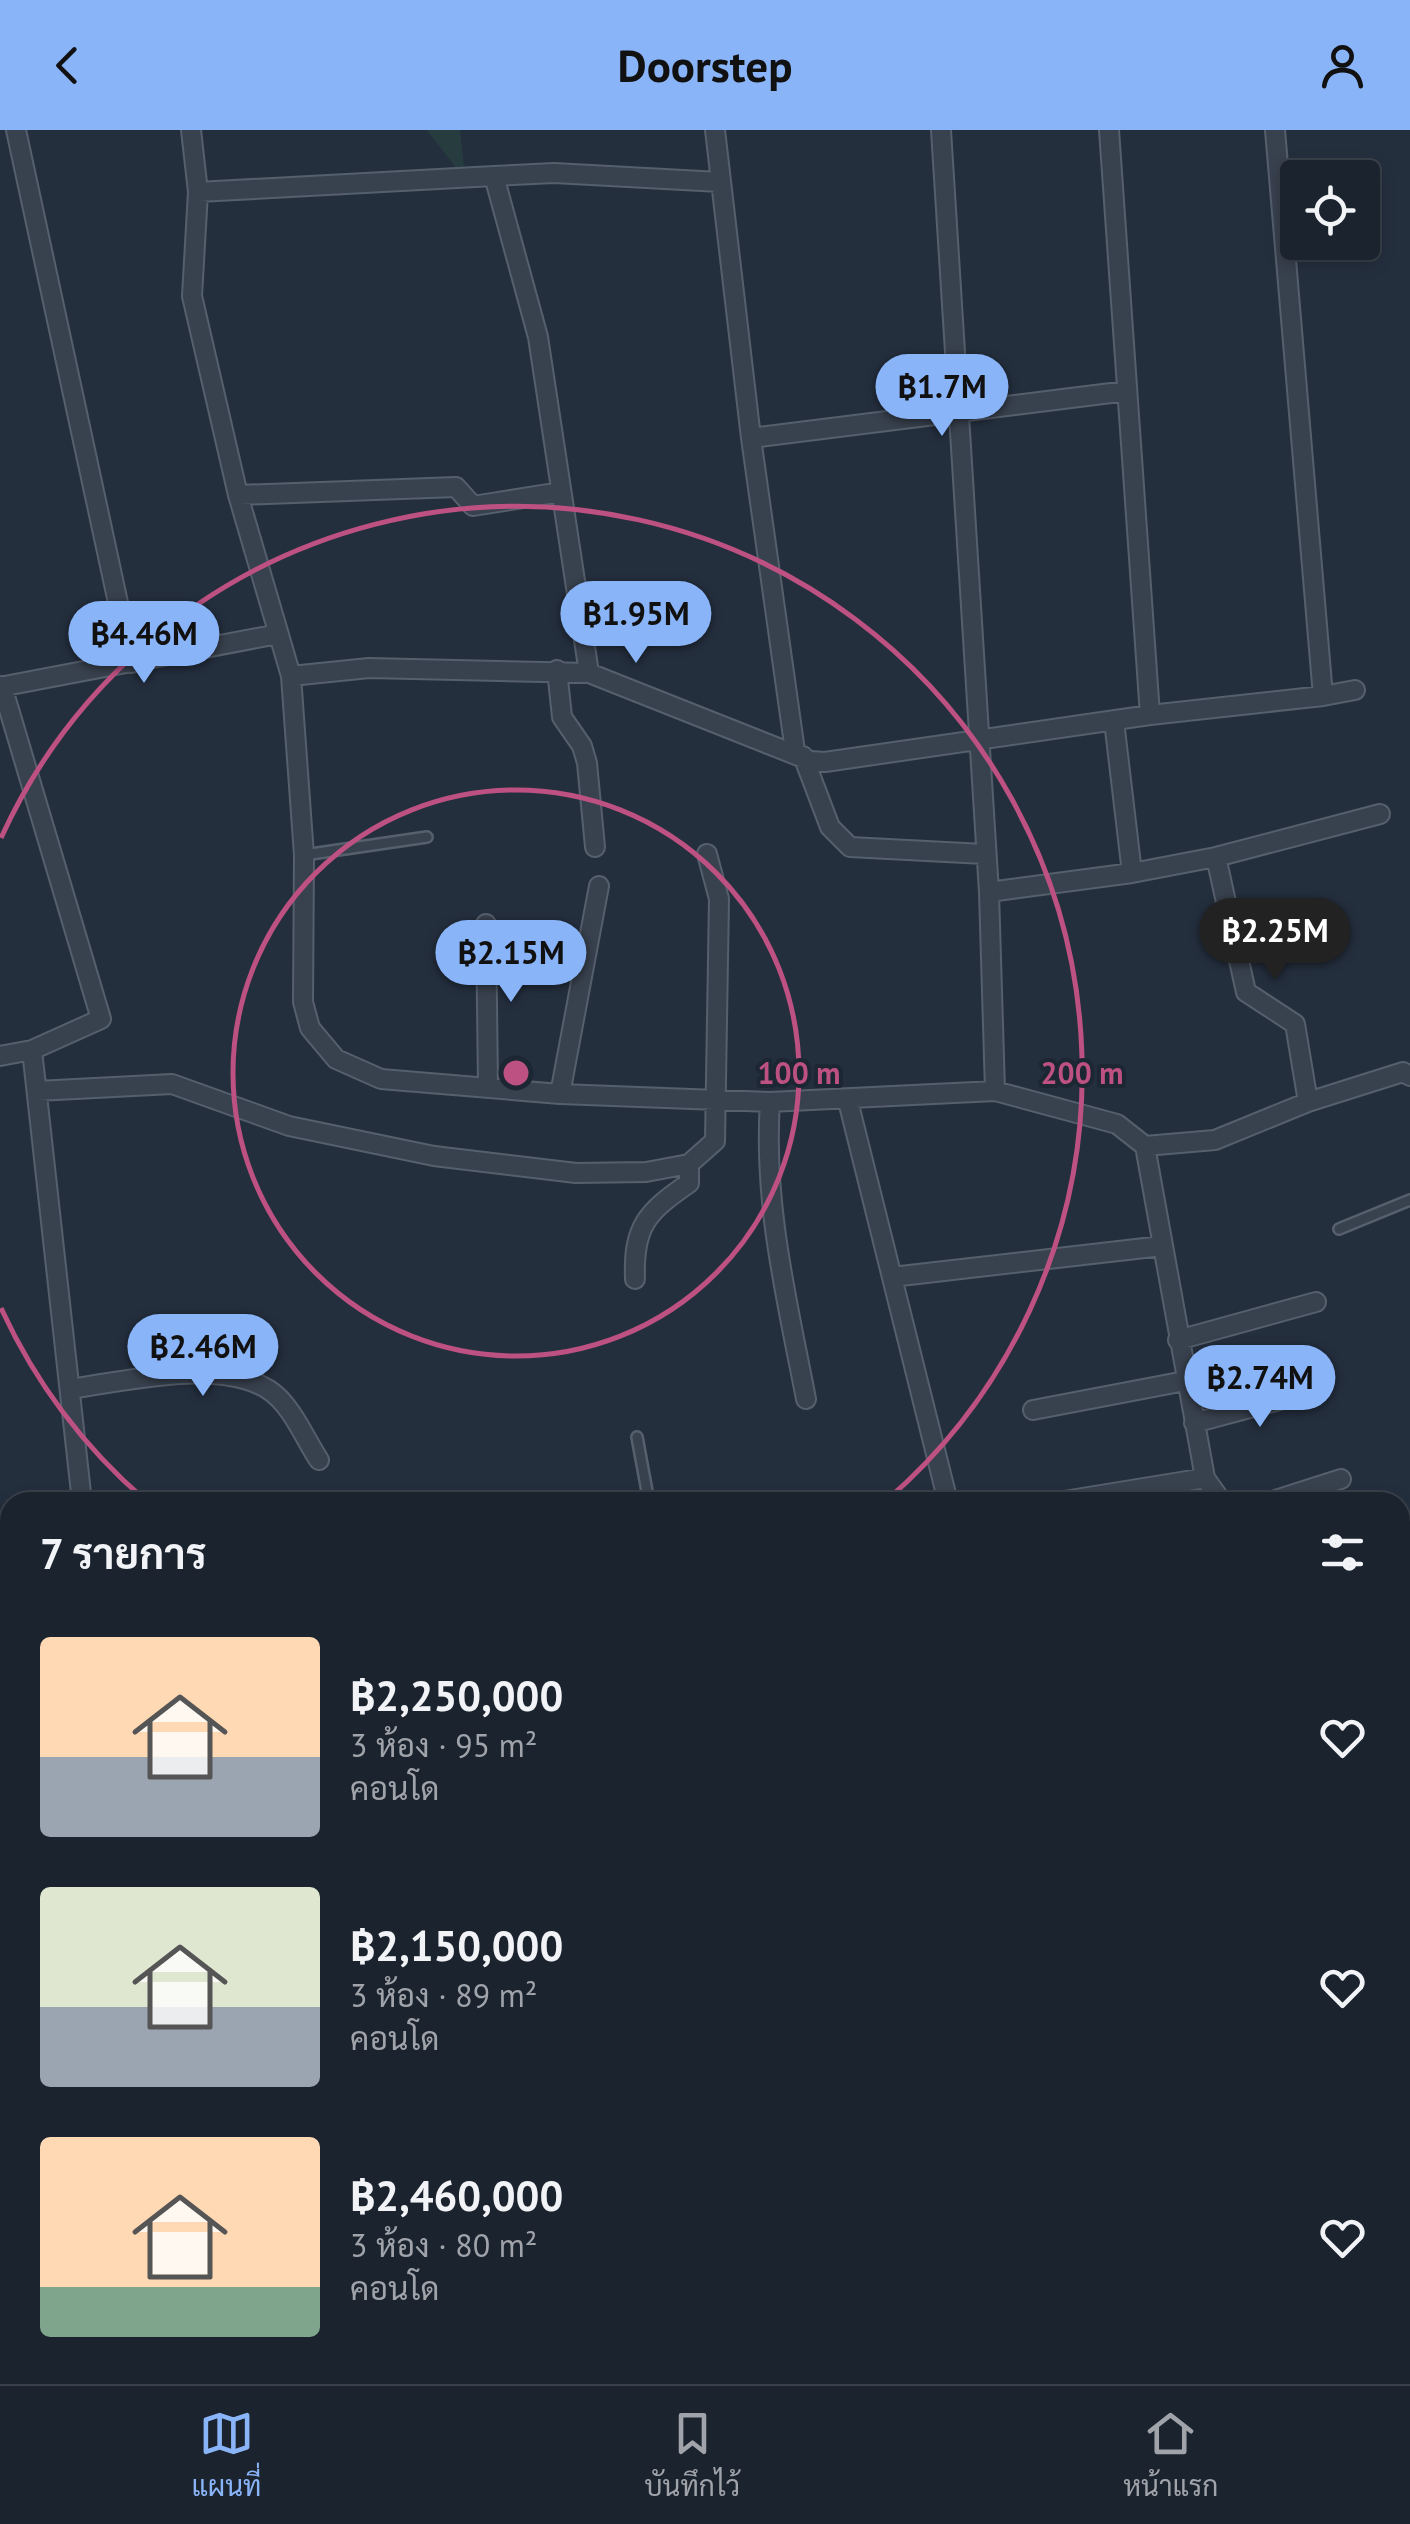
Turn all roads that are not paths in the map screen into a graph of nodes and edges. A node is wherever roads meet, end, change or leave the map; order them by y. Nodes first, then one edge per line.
1 (16, 130) edge
2 (192, 130) edge
3 (715, 130) edge
4 (940, 130) edge
5 (1108, 130) edge
6 (1275, 130) edge
7 (494, 176) junction
8 (720, 182) junction
9 (198, 192) junction
10 (1127, 391) junction
11 (957, 413) junction
12 (751, 438) junction
13 (561, 492) junction
14 (238, 495) junction
15 (278, 634) junction
16 (130, 663) junction
17 (557, 670) junction
18 (589, 673) junction
19 (291, 676) junction
20 (1, 687) edge
21 (1355, 690) dead end
22 (1323, 696) junction
23 (1150, 714) junction
24 (1114, 721) junction
25 (976, 738) junction
26 (799, 754) junction
27 (1380, 814) dead end
28 (427, 838) dead end
29 (595, 847) dead end
30 (707, 854) dead end
31 (984, 854) junction
32 (304, 855) junction
33 (1216, 857) junction
34 (1132, 873) junction
35 (598, 886) dead end
36 (989, 892) junction
37 (486, 924) dead end
38 (32, 1050) junction
39 (0, 1056) edge
40 (1410, 1076) edge
41 (488, 1087) junction
42 (37, 1091) junction
43 (995, 1091) junction
44 (560, 1094) junction
45 (715, 1101) junction
46 (848, 1101) junction
47 (770, 1102) junction
48 (1308, 1102) junction
49 (1145, 1146) junction
50 (689, 1164) junction
51 (1410, 1200) edge
52 (1339, 1229) dead end
53 (1162, 1246) junction
54 (892, 1277) junction
55 (635, 1279) dead end
56 (1316, 1302) dead end
57 (1178, 1340) junction
58 (1185, 1382) junction
59 (70, 1389) junction
60 (1313, 1390) dead end
61 (806, 1399) dead end
62 (1033, 1410) dead end
63 (1194, 1423) junction
64 (637, 1437) dead end
65 (319, 1460) dead end
66 (1205, 1478) junction
67 (1342, 1479) dead end
68 (81, 1492) edge
69 (647, 1492) edge
70 (946, 1492) edge
71 (1119, 1492) edge
72 (1215, 1492) edge
73 (1301, 1492) edge

1 - 16 street
2 - 9 street
3 - 8 street
4 - 11 street
5 - 10 street
6 - 22 street
7 - 8 street
7 - 9 street
7 - 13 street
8 - 12 street
9 - 14 street
10 - 11 street
10 - 23 street
11 - 12 street
11 - 25 street
12 - 26 street
13 - 14 street
13 - 18 street
14 - 15 street
15 - 16 street
15 - 19 street
16 - 20 street
17 - 18 street
17 - 19 street
17 - 29 street
18 - 26 street
19 - 32 street
20 - 38 street
21 - 22 street
22 - 23 street
23 - 24 street
24 - 25 street
24 - 34 street
25 - 26 street
25 - 31 street
26 - 31 street
27 - 33 street
28 - 32 lane
30 - 45 street
31 - 36 street
32 - 41 street
33 - 34 street
33 - 48 street
34 - 36 street
35 - 44 street
36 - 43 street
37 - 41 street
38 - 39 street
38 - 42 street
40 - 48 street
41 - 44 street
42 - 50 street
42 - 59 street
43 - 46 street
43 - 49 street
44 - 45 street
45 - 47 street
45 - 50 street
46 - 47 street
46 - 54 street
47 - 61 street
48 - 49 street
49 - 53 street
50 - 55 street
51 - 52 lane
53 - 54 street
53 - 57 street
54 - 70 street
56 - 57 street
57 - 58 street
58 - 62 street
58 - 63 street
59 - 65 street
59 - 68 street
60 - 63 street
63 - 66 street
64 - 69 lane
66 - 71 street
66 - 72 street
67 - 73 street

